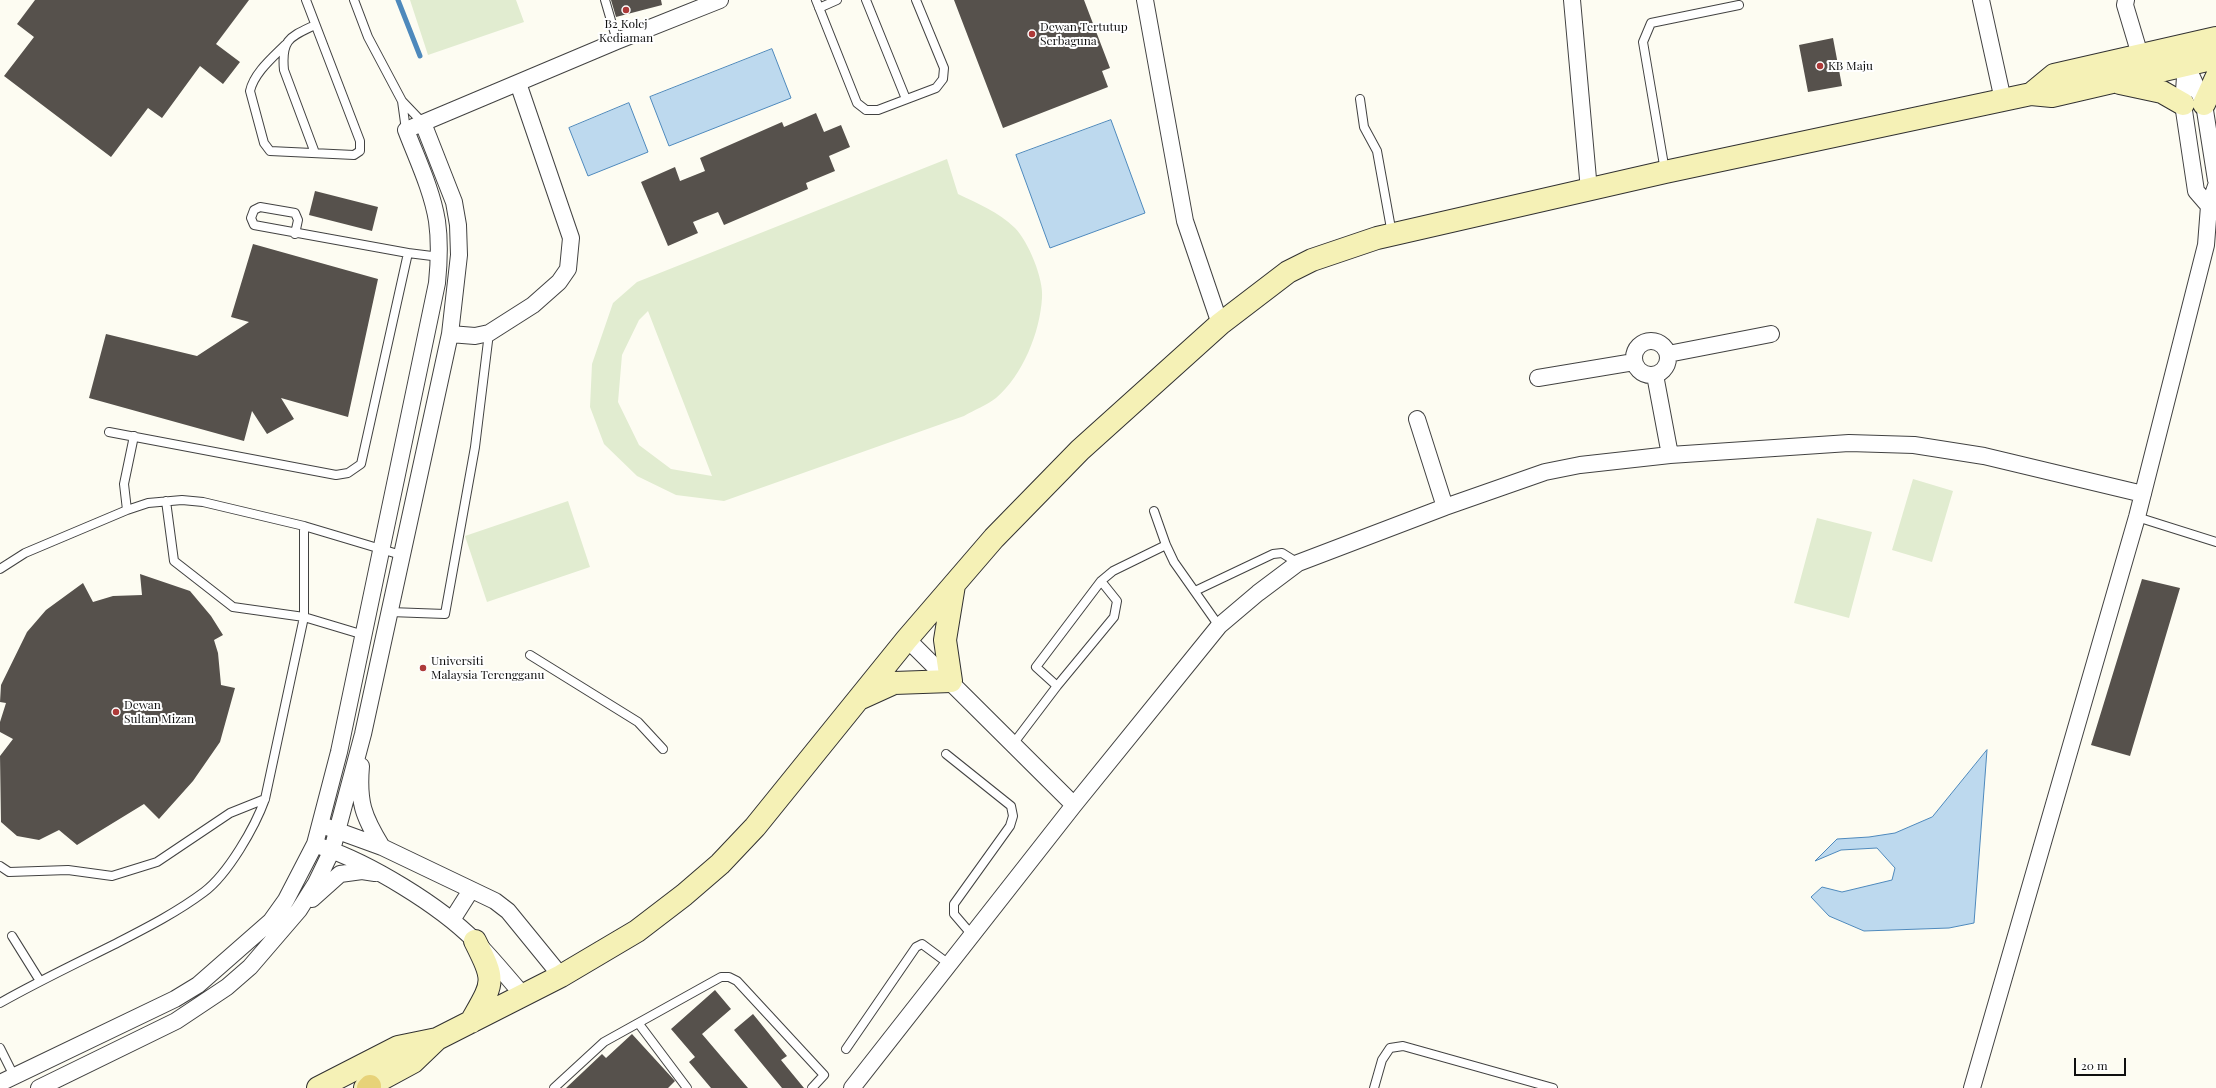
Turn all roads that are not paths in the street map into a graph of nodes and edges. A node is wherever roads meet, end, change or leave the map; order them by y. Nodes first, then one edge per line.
1 (306, 0) edge
2 (354, 0) edge
3 (605, 0) edge
4 (720, 0) edge
5 (837, 0) edge
6 (866, 0) edge
7 (916, 0) edge
8 (1145, 0) edge
9 (1572, 0) edge
10 (1981, 0) edge
11 (2126, 0) edge
12 (818, 4) edge
13 (1739, 5) dead end
14 (315, 25) junction
15 (2216, 38) edge
16 (617, 41) junction
17 (285, 45) junction
18 (2140, 55) junction
19 (2184, 55) junction
20 (2216, 58) edge
21 (2216, 78) edge
22 (2107, 81) junction
23 (518, 83) junction
24 (2031, 94) junction
25 (906, 99) junction
26 (1360, 99) dead end
27 (2003, 100) junction
28 (402, 101) junction
29 (2194, 104) junction
30 (424, 123) junction
31 (406, 130) junction
32 (2210, 143) junction
33 (2189, 146) junction
34 (315, 153) junction
35 (1665, 172) junction
36 (2216, 180) edge
37 (2216, 186) edge
38 (1589, 190) junction
39 (2209, 206) junction
40 (295, 234) junction
41 (1393, 234) junction
42 (2211, 247) edge
43 (408, 253) junction
44 (440, 257) junction
45 (1220, 324) junction
46 (489, 333) junction
47 (450, 334) junction
48 (1771, 334) dead end
49 (1668, 354) junction
50 (1634, 362) junction
51 (1655, 375) junction
52 (1538, 378) dead end
53 (1417, 419) dead end
54 (109, 432) dead end
55 (134, 436) junction
56 (1670, 455) junction
57 (2143, 494) junction
58 (166, 501) junction
59 (1445, 506) junction
60 (127, 510) junction
61 (1154, 511) dead end
62 (2137, 517) junction
63 (304, 526) junction
64 (2216, 542) edge
65 (1166, 545) junction
66 (383, 549) junction
67 (401, 555) junction
68 (1298, 563) junction
69 (0, 569) edge
70 (1100, 581) junction
71 (954, 584) junction
72 (1196, 592) junction
73 (390, 612) junction
74 (304, 617) junction
75 (1219, 626) junction
76 (364, 635) junction
77 (907, 639) junction
78 (530, 655) dead end
79 (950, 681) junction
80 (1057, 686) junction
81 (857, 700) junction
82 (363, 734) junction
83 (1013, 744) junction
84 (663, 750) dead end
85 (946, 754) dead end
86 (266, 799) junction
87 (1074, 806) junction
88 (322, 825) junction
89 (338, 830) junction
90 (315, 844) junction
91 (382, 847) junction
92 (332, 850) junction
93 (0, 866) edge
94 (384, 875) junction
95 (472, 890) junction
96 (299, 910) junction
97 (452, 920) junction
98 (972, 935) junction
99 (12, 936) dead end
100 (475, 941) junction
101 (949, 964) junction
102 (561, 976) junction
103 (40, 981) junction
104 (523, 996) junction
105 (0, 1003) edge
106 (471, 1022) junction
107 (639, 1024) junction
108 (437, 1039) junction
109 (0, 1048) edge
110 (846, 1049) dead end
111 (7, 1080) edge
112 (368, 1087) edge
113 (39, 1088) edge
114 (318, 1088) edge
115 (554, 1088) edge
116 (687, 1088) edge
117 (812, 1088) edge
118 (852, 1088) edge
119 (1374, 1088) edge
120 (1553, 1088) edge
121 (1972, 1088) edge

1 - 14 lane
2 - 28 lane
3 - 16 lane
4 - 16 street
5 - 12 lane
6 - 25 lane
7 - 25 lane
8 - 45 street
9 - 38 street
10 - 27 street
11 - 18 street
12 - 25 lane
13 - 35 lane
14 - 17 lane
14 - 34 lane
15 - 19 main road
16 - 23 street
17 - 34 lane
17 - 34 lane
18 - 19 main road
18 - 24 main road
19 - 20 main road
19 - 22 main road
19 - 29 street
19 - 29 street
21 - 29 main road
22 - 24 main road
22 - 29 main road
23 - 30 street
23 - 46 street
24 - 27 main road
26 - 41 lane
27 - 35 main road
28 - 30 lane
28 - 31 lane
29 - 32 street
29 - 33 street
30 - 31 street
30 - 47 street
31 - 44 street
32 - 33 street
32 - 36 street
33 - 39 street
35 - 38 main road
37 - 39 street
38 - 41 main road
39 - 42 street
40 - 40 lane
40 - 43 lane
41 - 45 main road
42 - 57 street
43 - 44 lane
43 - 55 lane
44 - 66 street
45 - 71 main road
46 - 47 street
46 - 73 lane
47 - 67 street
48 - 49 street
49 - 50 street
49 - 51 street
50 - 51 street
50 - 52 street
51 - 56 street
53 - 59 street
54 - 55 lane
55 - 60 lane
56 - 57 street
56 - 59 street
57 - 62 street
58 - 60 lane
58 - 63 lane
58 - 74 lane
59 - 68 street
60 - 69 lane
61 - 65 lane
62 - 64 lane
62 - 121 street
63 - 66 lane
63 - 74 lane
65 - 70 lane
65 - 72 lane
66 - 67 lane
66 - 76 street
67 - 73 street
68 - 72 lane
68 - 75 street
70 - 80 lane
70 - 80 lane
71 - 77 main road
71 - 79 main road
72 - 75 lane
73 - 82 street
74 - 76 lane
74 - 86 lane
75 - 87 street
76 - 88 street
77 - 79 street
77 - 81 main road
78 - 84 lane
79 - 81 main road
79 - 83 street
80 - 83 lane
81 - 102 main road
82 - 89 street
82 - 91 street
83 - 87 street
85 - 98 lane
86 - 93 lane
86 - 103 lane
87 - 98 street
88 - 89 street
88 - 90 street
89 - 91 street
89 - 92 street
90 - 92 street
90 - 111 street
91 - 95 street
92 - 94 street
92 - 96 street
94 - 96 street
94 - 97 street
95 - 97 street
95 - 102 street
96 - 113 street
97 - 100 street
98 - 101 street
99 - 103 lane
100 - 104 street
100 - 106 main road
101 - 110 lane
101 - 118 street
102 - 104 main road
103 - 105 lane
104 - 106 main road
106 - 108 main road
107 - 115 lane
107 - 116 lane
107 - 117 lane
108 - 112 main road
108 - 114 main road
109 - 111 lane
119 - 120 lane

